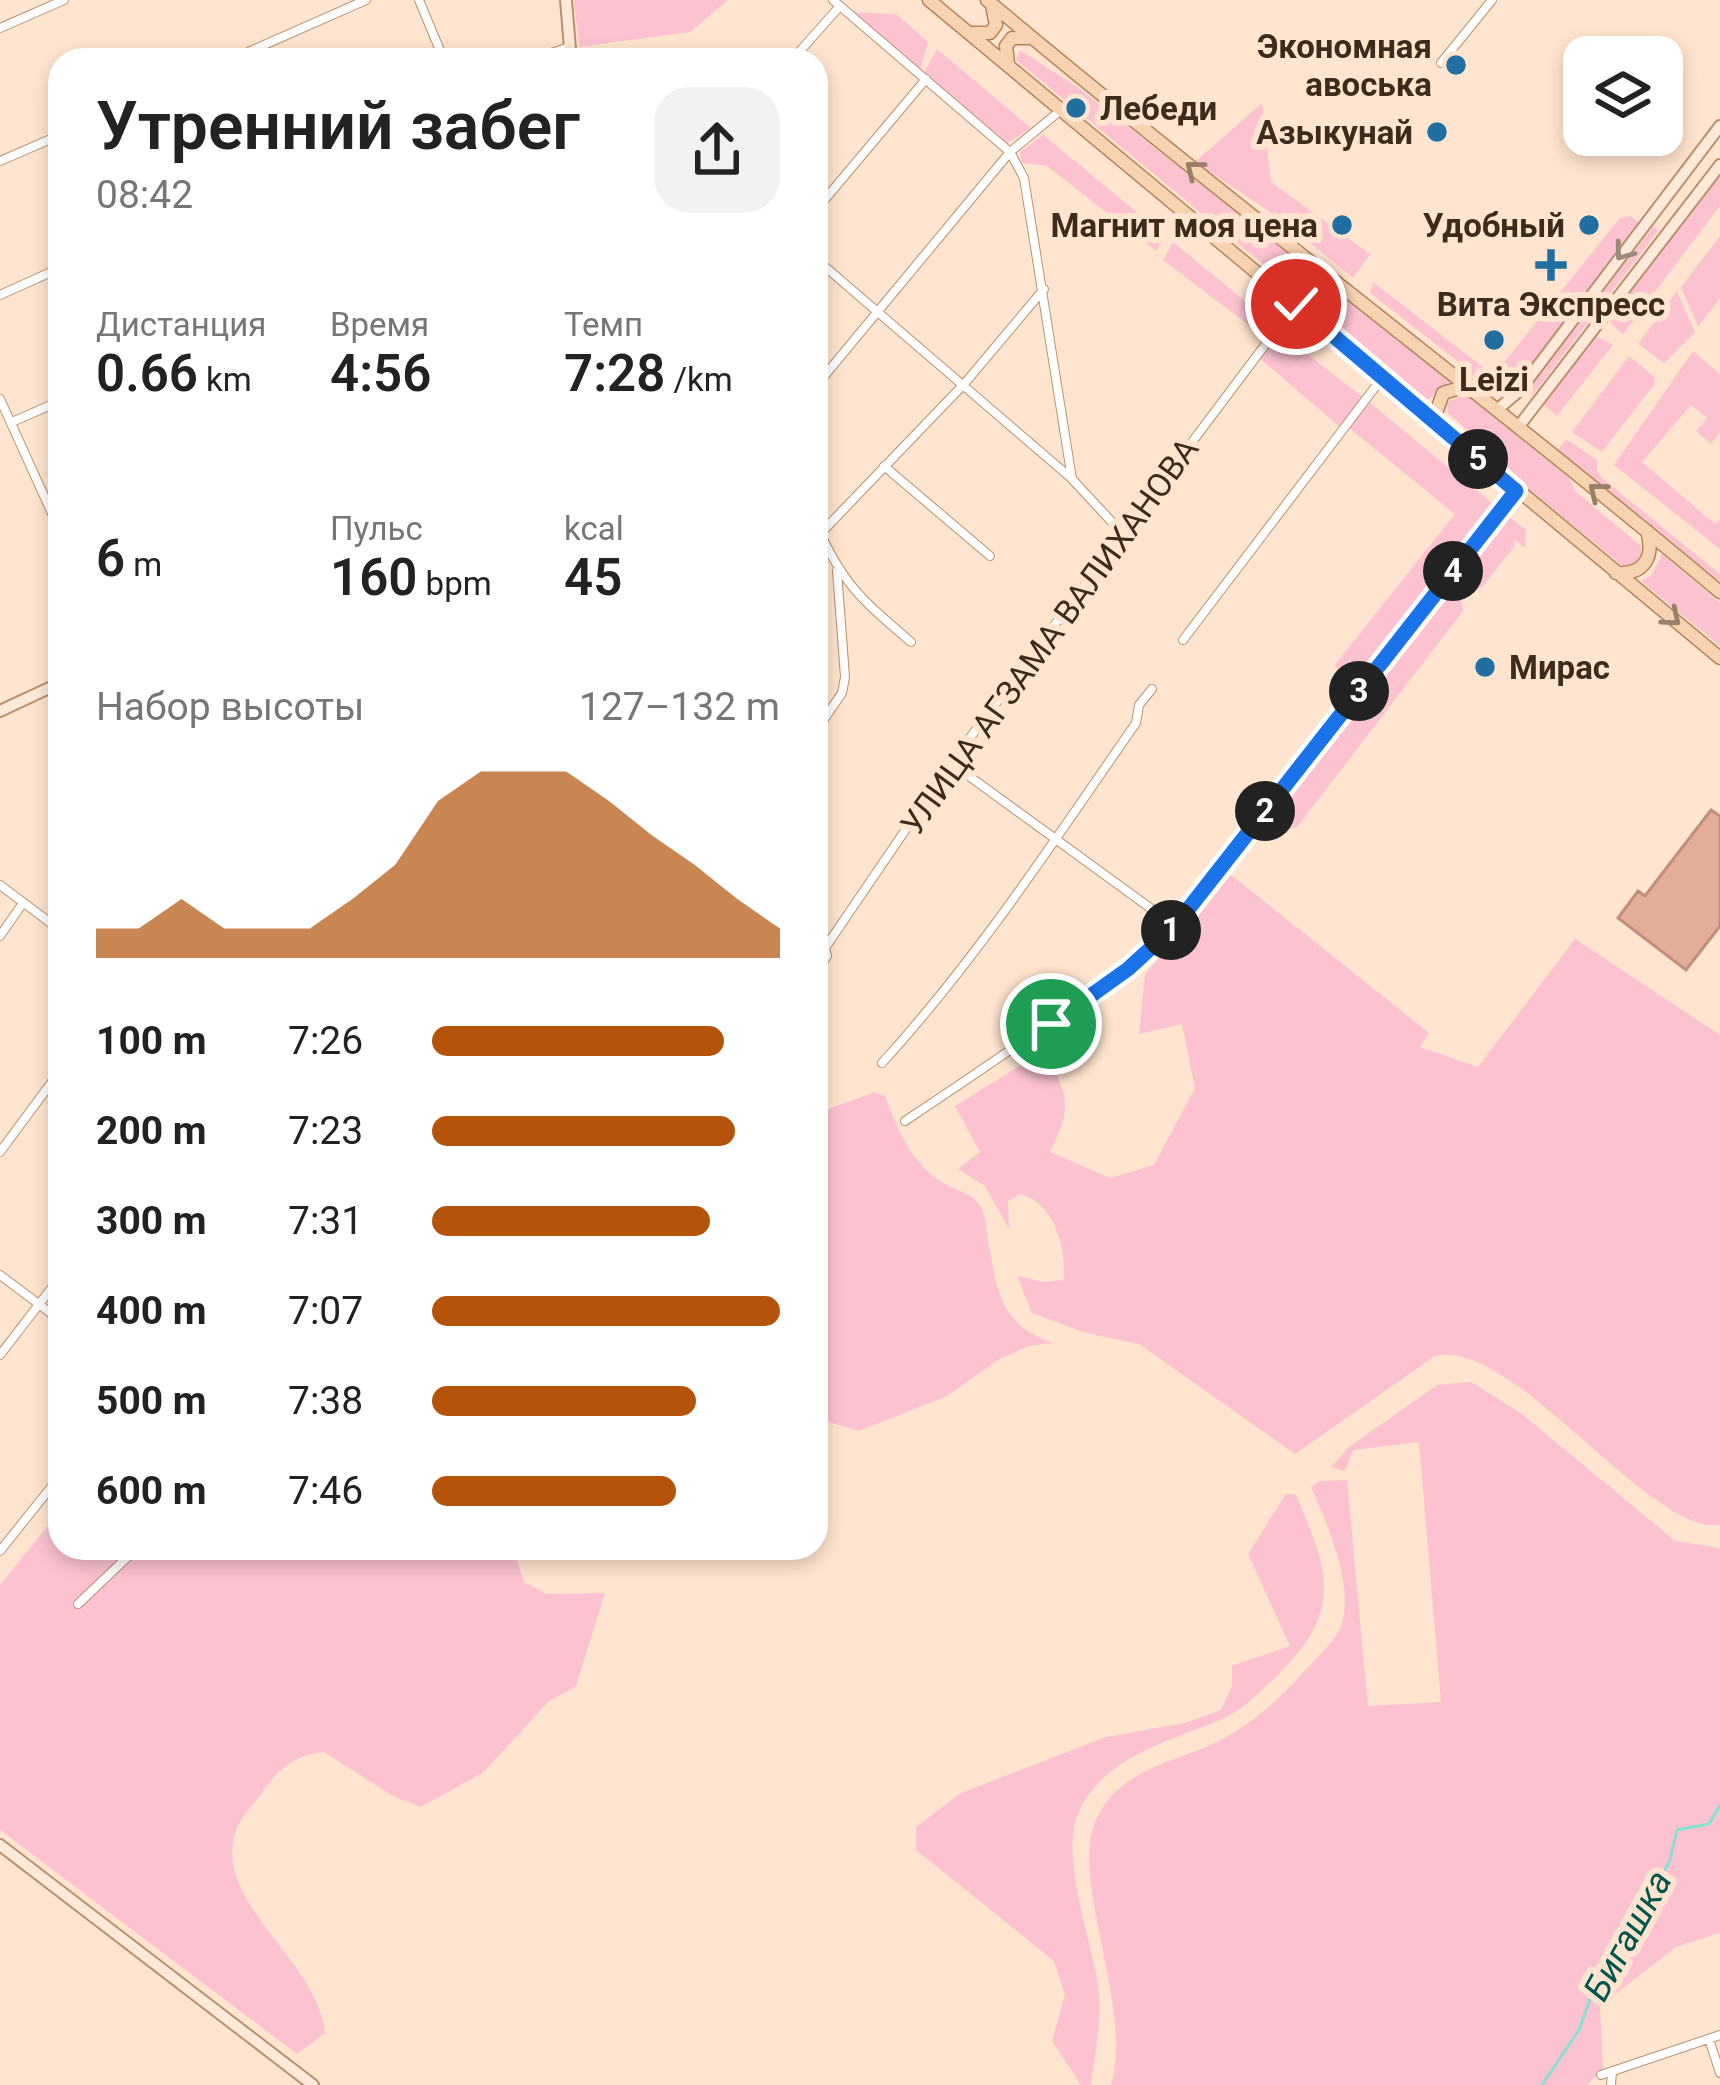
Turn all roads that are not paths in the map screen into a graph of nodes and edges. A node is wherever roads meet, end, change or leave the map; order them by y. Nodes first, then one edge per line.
1 (64, 0) edge
2 (366, 0) edge
3 (419, 0) edge
4 (566, 0) edge
5 (929, 0) edge
6 (1492, 0) edge
7 (989, 2) edge
8 (836, 6) edge
9 (0, 28) edge
10 (968, 32) junction
11 (1034, 40) junction
12 (257, 48) edge
13 (440, 48) edge
14 (570, 48) edge
15 (802, 48) edge
16 (1442, 63) dead end
17 (1010, 68) junction
18 (923, 83) junction
19 (1061, 110) junction
20 (1720, 126) edge
21 (48, 140) edge
22 (1010, 152) junction
23 (0, 161) edge
24 (1720, 166) edge
25 (1667, 195) junction
26 (828, 196) edge
27 (1684, 213) junction
28 (1650, 216) junction
29 (1670, 231) junction
30 (828, 269) edge
31 (48, 273) edge
32 (1045, 288) junction
33 (0, 295) edge
34 (1296, 304) junction
35 (878, 313) junction
36 (828, 372) edge
37 (1383, 377) junction
38 (964, 383) junction
39 (1470, 386) junction
40 (0, 399) edge
41 (48, 405) edge
42 (1498, 409) junction
43 (1434, 418) junction
44 (11, 422) junction
45 (1519, 426) junction
46 (884, 466) junction
47 (1072, 479) junction
48 (1516, 491) junction
49 (48, 505) edge
50 (828, 519) edge
51 (1647, 531) junction
52 (1123, 534) junction
53 (828, 551) edge
54 (990, 556) dead end
55 (837, 571) junction
56 (1615, 573) junction
57 (1720, 592) edge
58 (1183, 640) dead end
59 (911, 642) dead end
60 (1720, 658) edge
61 (48, 689) edge
62 (1152, 689) dead end
63 (0, 711) edge
64 (828, 713) edge
65 (951, 763) junction
66 (1053, 842) junction
67 (0, 885) edge
68 (23, 903) junction
69 (48, 921) edge
70 (1175, 926) junction
71 (0, 936) edge
72 (828, 945) edge
73 (882, 1063) dead end
74 (48, 1087) edge
75 (905, 1121) dead end
76 (0, 1152) edge
77 (0, 1276) edge
78 (48, 1294) edge
79 (40, 1306) junction
80 (48, 1312) edge
81 (0, 1355) edge
82 (48, 1491) edge
83 (0, 1551) edge
84 (124, 1560) edge
85 (78, 1604) dead end
86 (0, 1845) edge
87 (1720, 2035) edge
88 (1709, 2039) junction
89 (1612, 2072) junction
90 (1720, 2073) edge
91 (1601, 2075) dead end
92 (314, 2085) edge
93 (1611, 2085) edge

1 - 9 street
2 - 12 street
3 - 13 street
4 - 14 street
5 - 10 main road
6 - 16 street
7 - 10 main road
7 - 11 main road
8 - 15 street
8 - 18 street
10 - 17 main road
11 - 17 main road
39 -> 11 main road
17 - 19 main road
18 - 22 street
18 - 26 street
19 - 22 street
19 - 34 main road
20 - 25 street
21 - 23 street
22 - 32 street
22 - 35 street
24 - 27 street
25 - 27 street
25 - 28 street
27 - 29 street
28 - 29 street
28 -> 42 street
29 - 45 street
30 - 35 street
31 - 33 street
32 - 38 street
32 - 47 street
34 - 37 main road
34 - 52 street, УЛИЦА АГЗАМА ВАЛИХАНОВА
35 - 36 street
35 - 38 street
37 - 43 main road
37 - 58 street
38 - 46 street
38 - 47 street
39 - 42 main road
39 - 43 main road
40 - 44 street
41 - 44 street
42 - 45 main road
43 - 48 main road
44 - 49 street
51 -> 45 main road
46 - 50 street
46 - 54 street
47 - 52 street
48 - 56 main road
48 - 70 street
51 - 56 main road
51 - 57 main road
52 - 65 street, УЛИЦА АГЗАМА ВАЛИХАНОВА
53 - 55 street
55 - 59 street
55 - 64 street
56 -> 60 main road
61 - 63 street
62 - 66 street
65 - 66 street
65 - 72 street, УЛИЦА АГЗАМА ВАЛИХАНОВА
66 - 70 street
66 - 73 street
67 - 68 street
68 - 69 street
68 - 71 street
70 - 75 street
74 - 76 street
77 - 79 street
78 - 79 street
79 - 80 street
79 - 81 street
82 - 83 street
84 - 85 street
86 - 92 street
87 - 88 street
88 - 89 street
88 - 90 street
89 - 91 street
89 - 93 street

